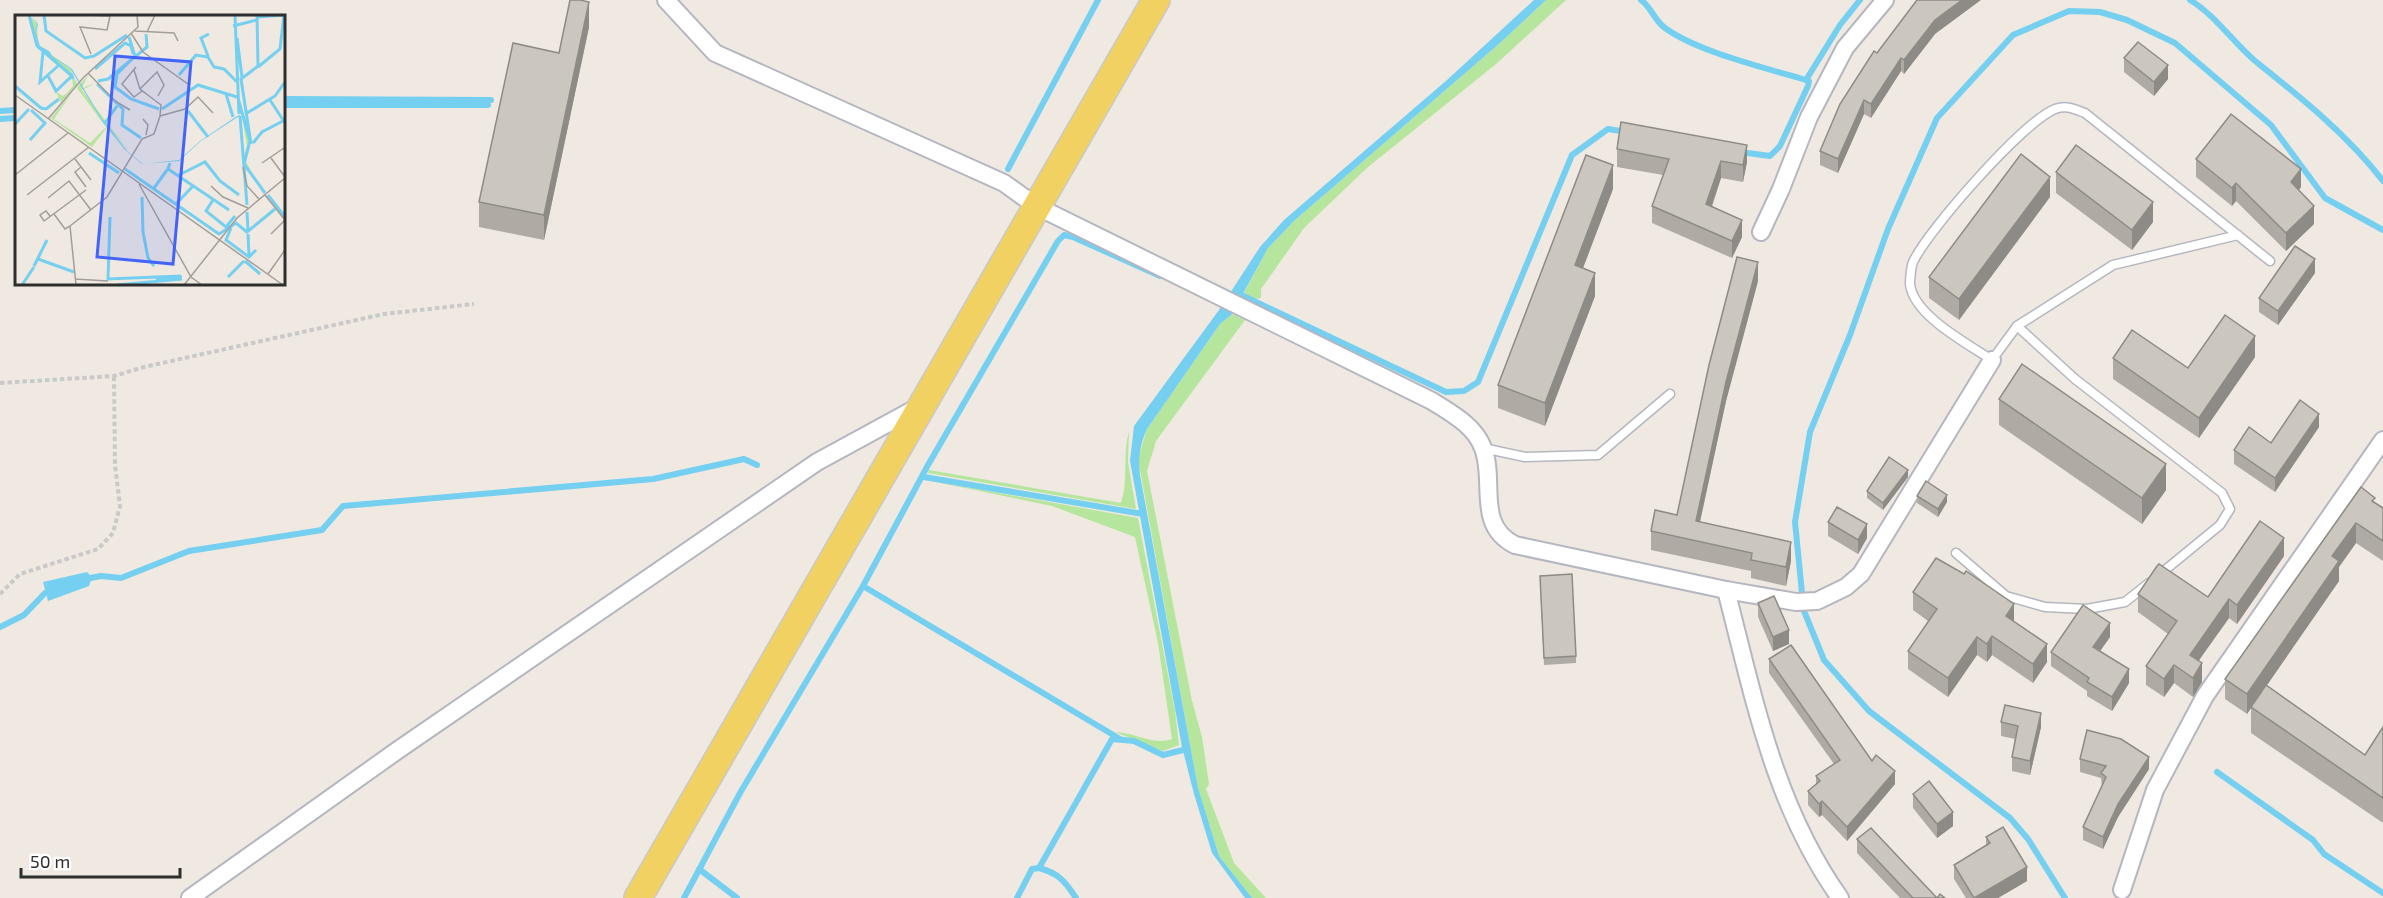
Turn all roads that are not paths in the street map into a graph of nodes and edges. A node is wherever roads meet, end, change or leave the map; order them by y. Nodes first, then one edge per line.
1 (666, 0) edge
2 (1156, 0) edge
3 (1885, 0) edge
4 (1036, 206) junction
5 (1761, 232) dead end
6 (2238, 235) junction
7 (2270, 261) dead end
8 (2017, 326) junction
9 (1992, 360) junction
10 (1670, 393) dead end
11 (922, 405) junction
12 (2383, 440) edge
13 (1483, 448) junction
14 (1956, 553) dead end
15 (1726, 590) junction
16 (2122, 890) dead end
17 (190, 898) edge
18 (638, 898) edge
19 (1840, 898) edge

1 - 4 street
2 - 4 main road
3 - 5 street
4 - 11 main road
4 - 13 street
6 - 7 lane
6 - 8 lane
6 - 9 lane
8 - 9 lane
8 - 14 lane
9 - 15 street
10 - 13 lane
11 - 17 street
11 - 18 main road
12 - 16 street
13 - 15 street
15 - 19 street

